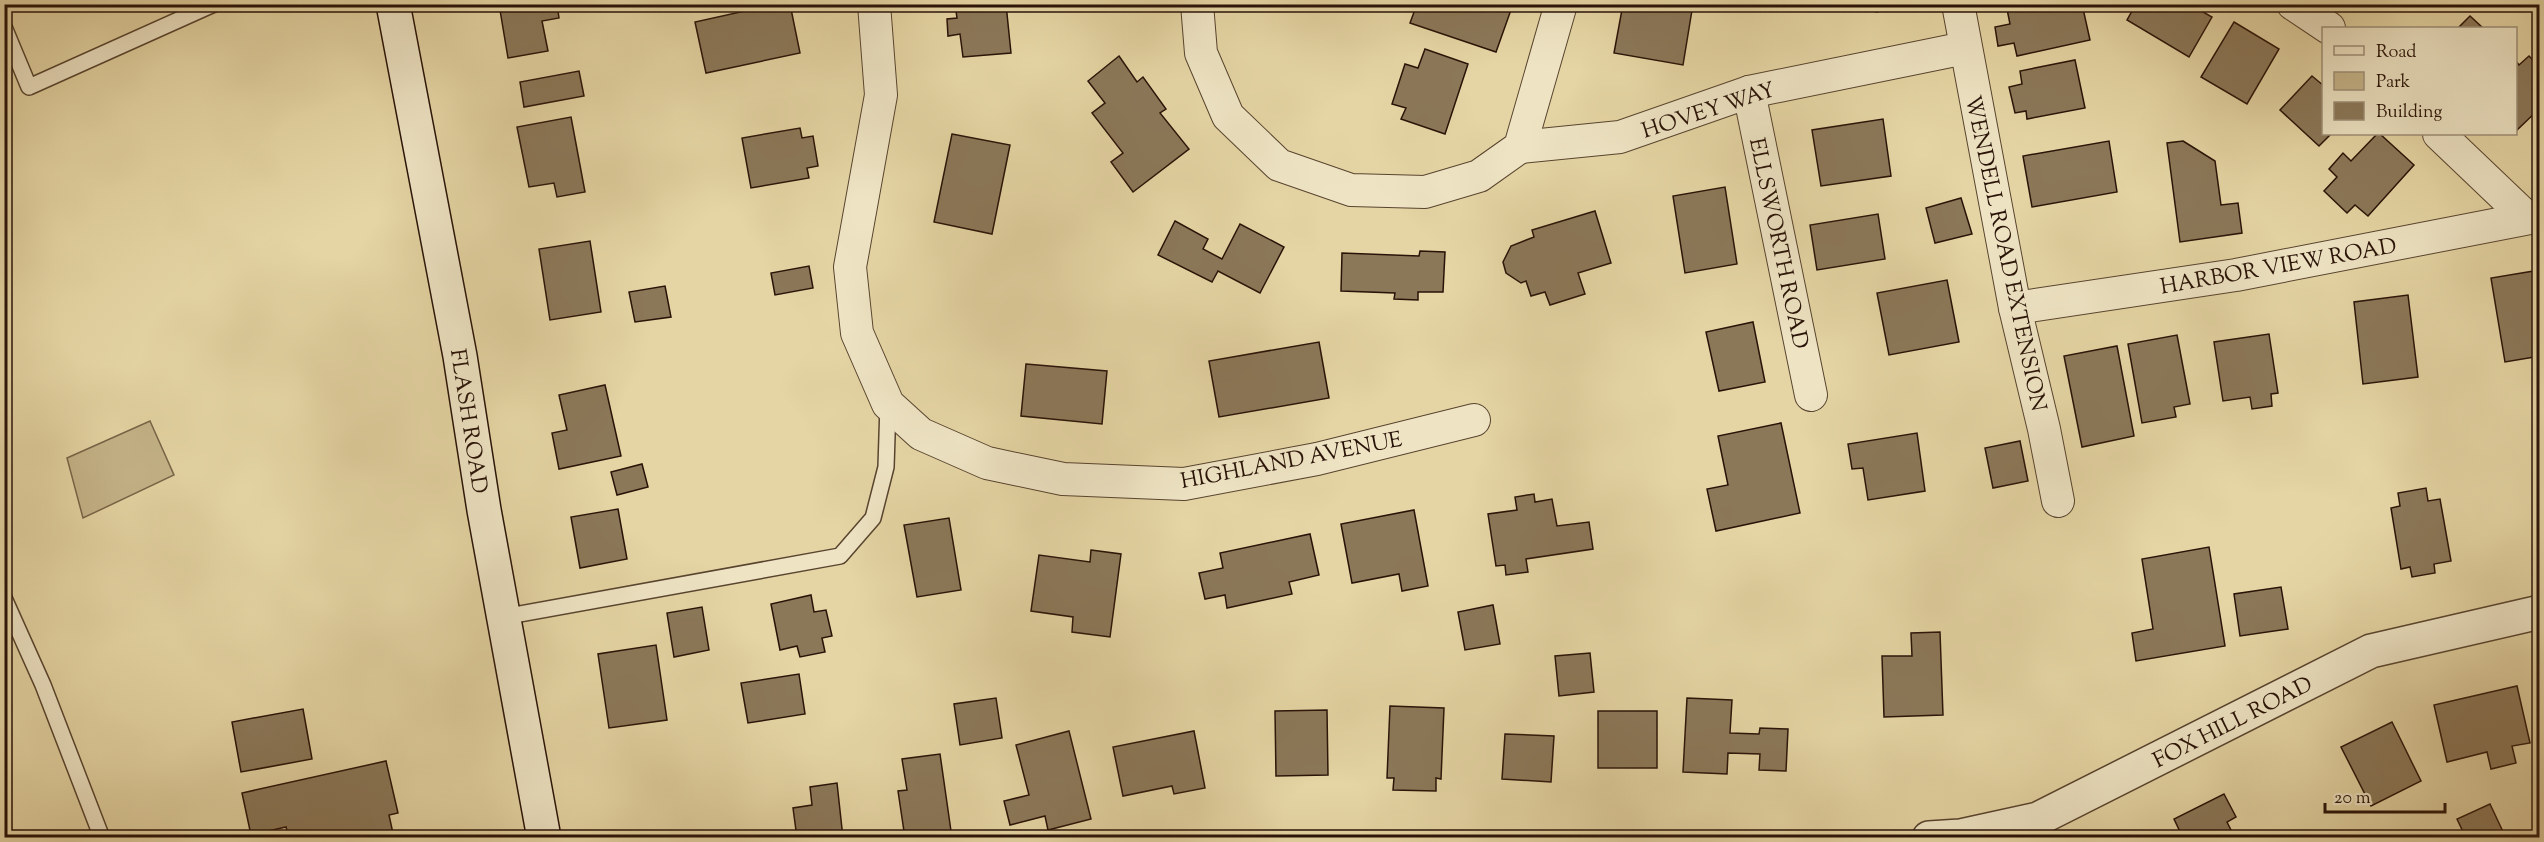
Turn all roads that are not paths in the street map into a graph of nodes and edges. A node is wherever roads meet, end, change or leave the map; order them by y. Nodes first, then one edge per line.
1 (214, 4) edge
2 (393, 4) edge
3 (874, 4) edge
4 (1197, 4) edge
5 (1561, 4) edge
6 (1958, 4) edge
7 (2293, 4) edge
8 (4, 27) edge
9 (2328, 27) edge
10 (1965, 48) junction
11 (1749, 92) junction
12 (2440, 135) edge
13 (1520, 147) junction
14 (2533, 217) edge
15 (2015, 308) junction
16 (1811, 395) dead end
17 (888, 404) junction
18 (1474, 420) dead end
19 (2058, 501) dead end
20 (4, 598) edge
21 (2540, 612) edge
22 (503, 617) junction
23 (102, 837) edge
24 (544, 837) edge
25 (1929, 837) edge

1 - 8 lane
2 - 22 main road, FLASH ROAD
3 - 17 street, HIGHLAND AVENUE
4 - 13 street
5 - 13 street
6 - 10 street, WENDELL ROAD EXTENSION
7 - 9 street
10 - 11 street, HOVEY WAY
10 - 15 street, WENDELL ROAD EXTENSION
11 - 13 street, HOVEY WAY
11 - 16 street, ELLSWORTH ROAD
12 - 14 street
14 - 15 street, HARBOR VIEW ROAD
15 - 19 street, WENDELL ROAD EXTENSION
17 - 18 street, HIGHLAND AVENUE
17 - 22 lane
20 - 23 lane
21 - 25 main road, FOX HILL ROAD
22 - 24 main road, FLASH ROAD

